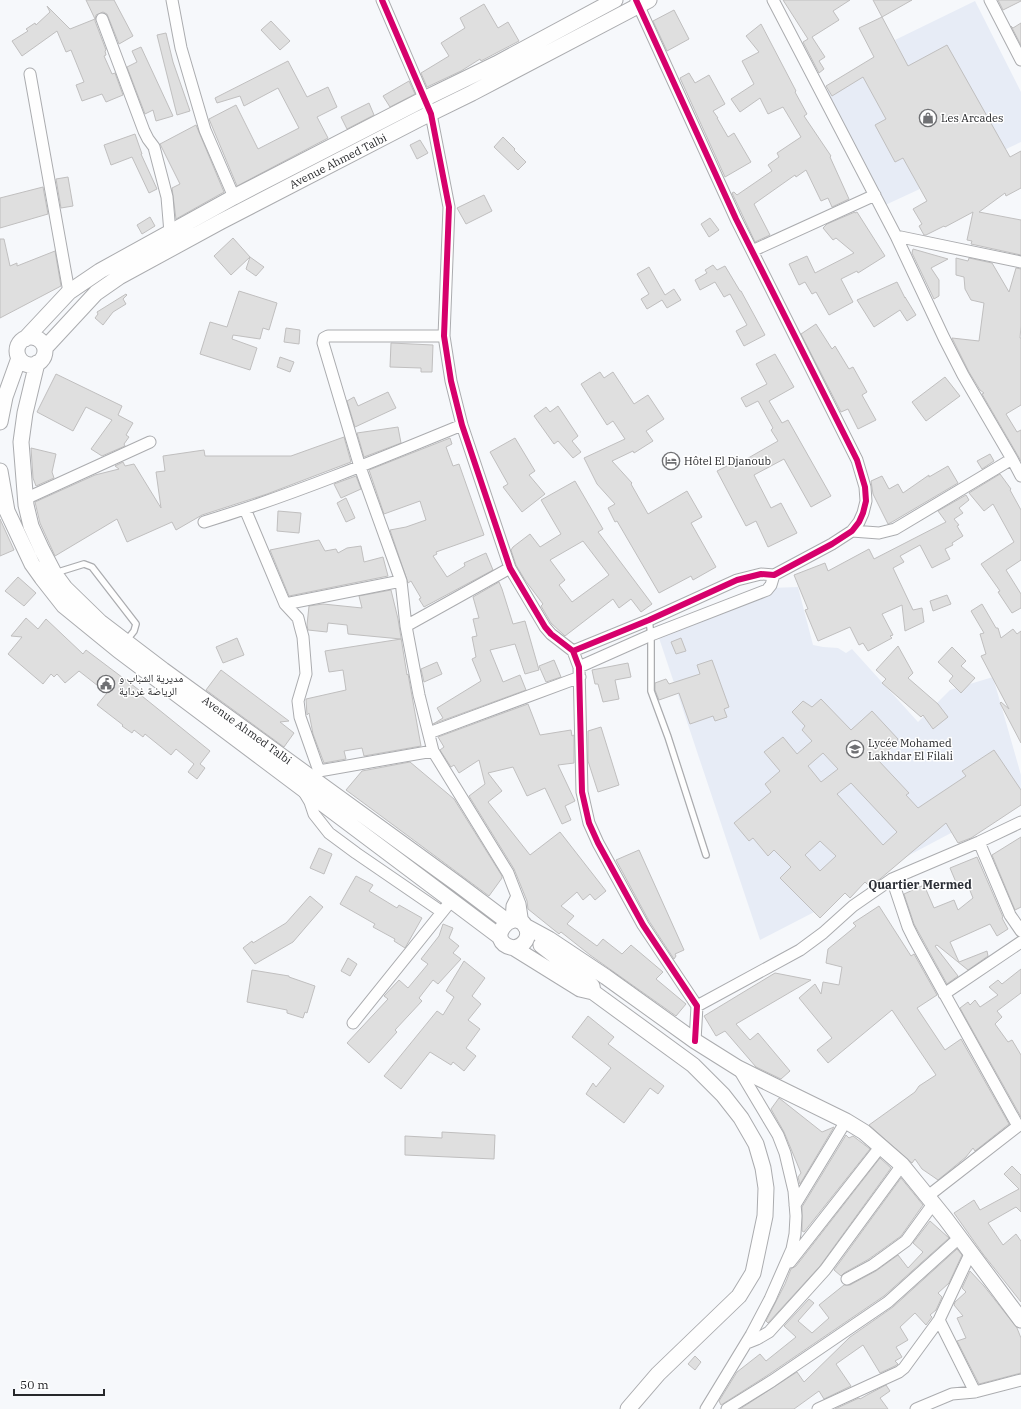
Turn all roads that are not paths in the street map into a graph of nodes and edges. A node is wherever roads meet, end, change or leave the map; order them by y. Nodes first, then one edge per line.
1 (172, 0) edge
2 (382, 0) edge
3 (615, 0) edge
4 (773, 0) edge
5 (990, 0) edge
6 (641, 2) edge
7 (102, 19) dead end
8 (1021, 60) edge
9 (30, 74) dead end
10 (424, 99) junction
11 (431, 114) junction
12 (875, 195) junction
13 (234, 197) junction
14 (170, 233) junction
15 (896, 236) junction
16 (168, 250) junction
17 (752, 251) junction
18 (1021, 262) edge
19 (69, 292) junction
20 (444, 336) junction
21 (25, 339) junction
22 (45, 348) junction
23 (20, 358) junction
24 (37, 363) junction
25 (0, 422) edge
26 (462, 425) junction
27 (150, 442) dead end
28 (1012, 459) junction
29 (360, 467) junction
30 (0, 471) edge
31 (1021, 476) edge
32 (25, 499) junction
33 (246, 509) junction
34 (204, 522) dead end
35 (852, 531) junction
36 (510, 568) junction
37 (774, 575) junction
38 (49, 576) junction
39 (401, 581) junction
40 (285, 604) junction
41 (649, 620) junction
42 (406, 626) junction
43 (651, 635) junction
44 (122, 646) junction
45 (573, 651) junction
46 (579, 672) junction
47 (429, 733) junction
48 (433, 751) junction
49 (315, 774) junction
50 (302, 790) junction
51 (1021, 822) edge
52 (979, 842) junction
53 (706, 855) dead end
54 (892, 879) junction
55 (452, 899) junction
56 (442, 912) junction
57 (519, 925) junction
58 (1021, 931) edge
59 (500, 937) junction
60 (1021, 942) edge
61 (514, 948) junction
62 (593, 992) junction
63 (944, 994) junction
64 (697, 1006) junction
65 (353, 1023) dead end
66 (695, 1042) junction
67 (738, 1068) junction
68 (846, 1121) junction
69 (1020, 1125) edge
70 (881, 1146) junction
71 (902, 1165) junction
72 (930, 1200) junction
73 (795, 1206) junction
74 (959, 1238) junction
75 (970, 1254) junction
76 (784, 1269) junction
77 (848, 1279) dead end
78 (939, 1320) junction
79 (1021, 1320) edge
80 (747, 1343) junction
81 (1021, 1380) edge
82 (974, 1392) junction
83 (628, 1409) edge
84 (706, 1409) edge
85 (727, 1409) edge
86 (818, 1409) edge
87 (916, 1409) edge

1 - 13 street
2 - 10 street
3 - 10 main road
4 - 12 street
5 - 8 street
6 - 11 main road, Avenue Ahmed Talbi
6 - 17 street
7 - 14 street
9 - 19 street
10 - 11 street
10 - 13 main road
11 - 16 main road, Avenue Ahmed Talbi
11 - 20 street
12 - 15 street
12 - 17 street
13 - 14 main road
14 - 16 street
14 - 19 main road
15 - 18 street
15 - 28 street
16 - 22 main road, Avenue Ahmed Talbi
17 - 35 street
19 - 21 main road
20 - 26 street
20 - 29 street
21 - 22 main road
21 - 23 main road
22 - 24 main road
23 - 24 main road
23 - 25 main road
24 - 32 main road, Avenue Ahmed Talbi
26 - 29 street
26 - 36 street
27 - 32 street
28 - 31 street
28 - 35 street
29 - 33 street
29 - 39 street
30 - 38 main road
32 - 38 main road, Avenue Ahmed Talbi
33 - 34 street
33 - 40 street
35 - 37 street
36 - 42 street
36 - 45 street
37 - 41 street
37 - 43 street
38 - 44 main road, Avenue Ahmed Talbi
38 - 44 lane
39 - 40 street
39 - 42 street
40 - 49 street
41 - 43 lane
41 - 45 street
42 - 47 street
43 - 46 street
43 - 53 lane
44 - 49 main road, Avenue Ahmed Talbi
44 - 50 main road
45 - 46 street
46 - 47 street
46 - 64 street
47 - 48 street
48 - 49 street
48 - 57 street
49 - 57 main road, Avenue Ahmed Talbi
50 - 55 main road
50 - 56 street
51 - 52 street
52 - 54 street
52 - 58 street
54 - 63 street
54 - 64 street
55 - 56 street
55 - 59 main road
56 - 65 street
57 - 59 main road
57 - 61 main road
57 - 62 main road
57 - 66 main road
59 - 61 main road
60 - 63 street
61 - 62 main road
62 - 83 main road
63 - 69 street
64 - 66 street
66 - 67 main road
67 - 68 main road
67 - 73 street
68 - 70 main road
68 - 73 street
69 - 72 street
70 - 71 main road
70 - 76 street
71 - 72 main road
71 - 80 street
72 - 74 main road
72 - 77 street
73 - 76 street
74 - 75 main road
74 - 85 street
75 - 78 street
75 - 79 main road
76 - 80 street
78 - 82 street
78 - 86 street
80 - 84 street
81 - 82 street
82 - 87 street

